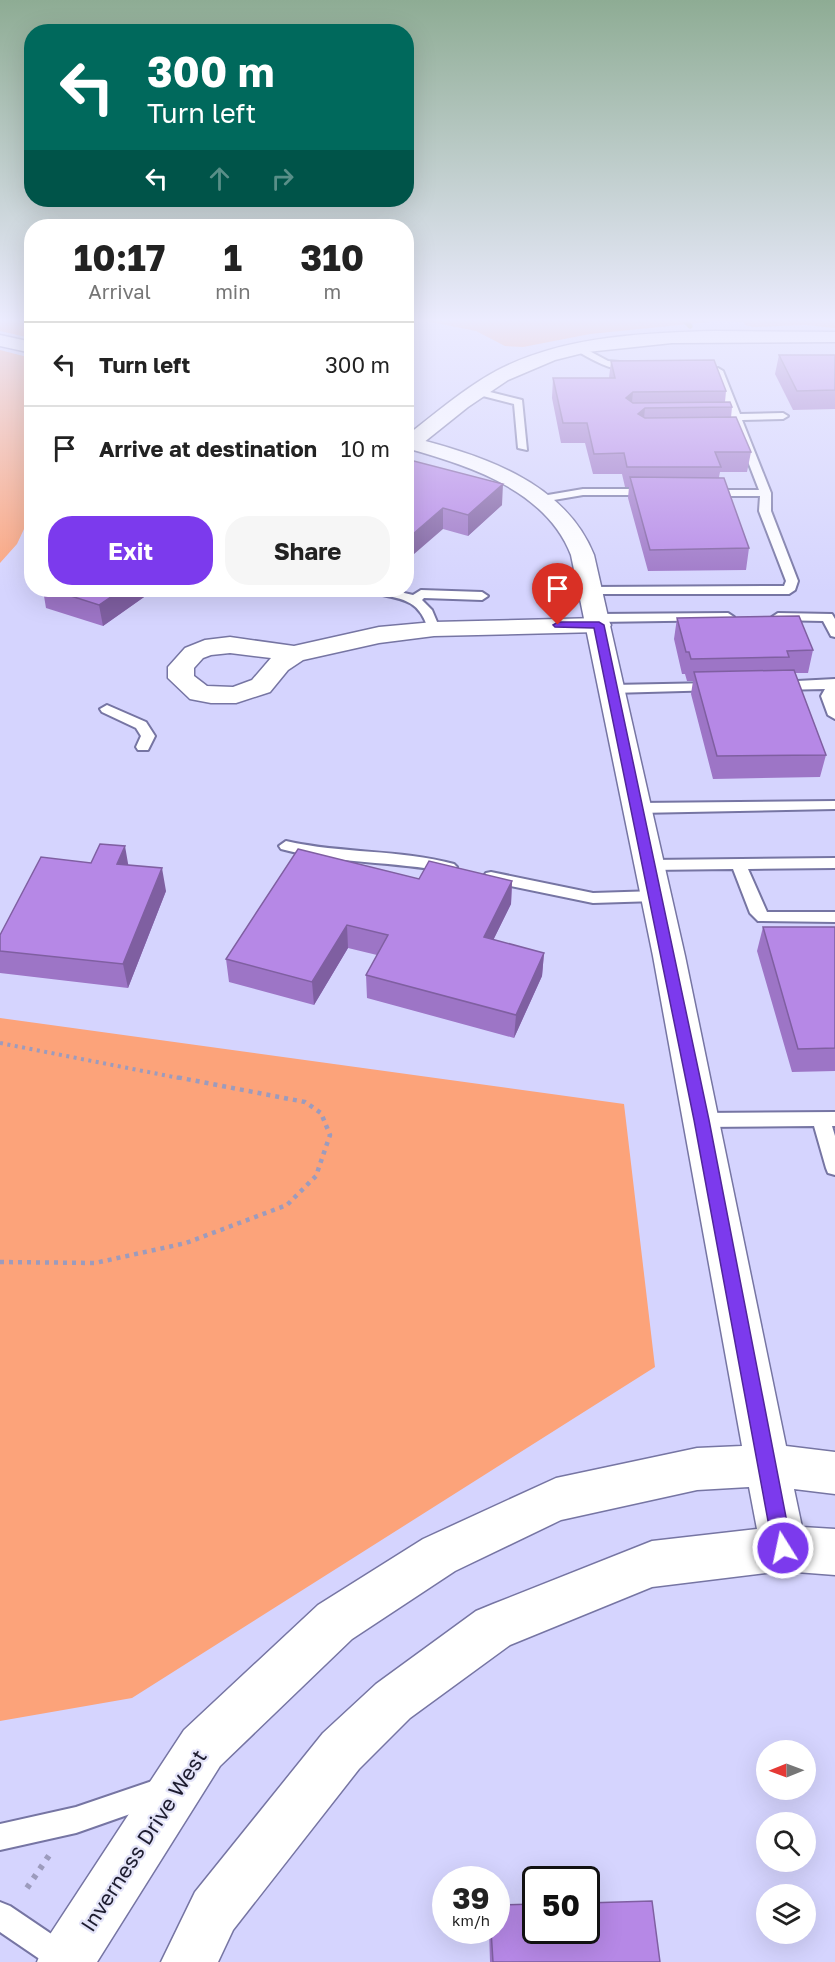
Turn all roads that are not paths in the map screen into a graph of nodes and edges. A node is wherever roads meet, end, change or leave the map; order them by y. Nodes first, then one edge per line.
1 (454, 410) edge
2 (520, 410) edge
3 (733, 410) edge
4 (783, 416) dead end
5 (713, 417) edge
6 (736, 417) junction
7 (414, 438) edge
8 (414, 443) edge
9 (523, 448) dead end
10 (662, 492) edge
11 (696, 492) edge
12 (766, 493) junction
13 (542, 499) junction
14 (482, 596) dead end
15 (403, 597) edge
16 (414, 600) junction
17 (596, 611) junction
18 (745, 617) edge
19 (769, 617) edge
20 (434, 628) junction
21 (835, 633) edge
22 (294, 654) dead end
23 (834, 684) edge
24 (763, 686) edge
25 (728, 687) edge
26 (612, 689) junction
27 (107, 709) dead end
28 (835, 715) edge
29 (143, 747) dead end
30 (835, 805) edge
31 (638, 808) junction
32 (286, 846) dead end
33 (835, 863) edge
34 (650, 865) junction
35 (739, 865) junction
36 (656, 896) junction
37 (835, 917) edge
38 (828, 1119) edge
39 (701, 1120) junction
40 (835, 1168) edge
41 (768, 1466) junction
42 (835, 1473) edge
43 (783, 1548) junction
44 (835, 1552) edge
45 (179, 1785) junction
46 (0, 1838) edge
47 (0, 1916) edge
48 (66, 1962) edge
49 (189, 1962) edge

1 - 7 main road
2 - 9 lane
3 - 6 lane
4 - 6 lane
5 - 6 lane
6 - 12 lane
8 - 13 main road
10 - 13 lane
11 - 12 lane
12 - 17 lane
13 - 17 main road
14 - 16 lane
15 - 16 lane
16 - 20 lane
17 - 18 lane
17 - 20 main road
17 - 26 main road
19 - 21 lane
20 - 22 main road
23 - 24 lane
23 - 28 lane
25 - 26 lane
26 - 31 main road
27 - 29 lane
30 - 31 lane
31 - 34 main road
32 - 36 lane
33 - 35 lane
34 - 35 lane
34 - 36 main road
35 - 37 lane
36 - 39 main road
38 - 39 lane
38 - 40 lane
39 - 41 main road
41 - 42 main road, Inverness Drive West
41 - 43 main road
41 - 45 main road, Inverness Drive West
43 - 44 main road
43 - 49 main road
45 - 46 lane
45 - 48 main road, Inverness Drive West
47 - 48 lane

